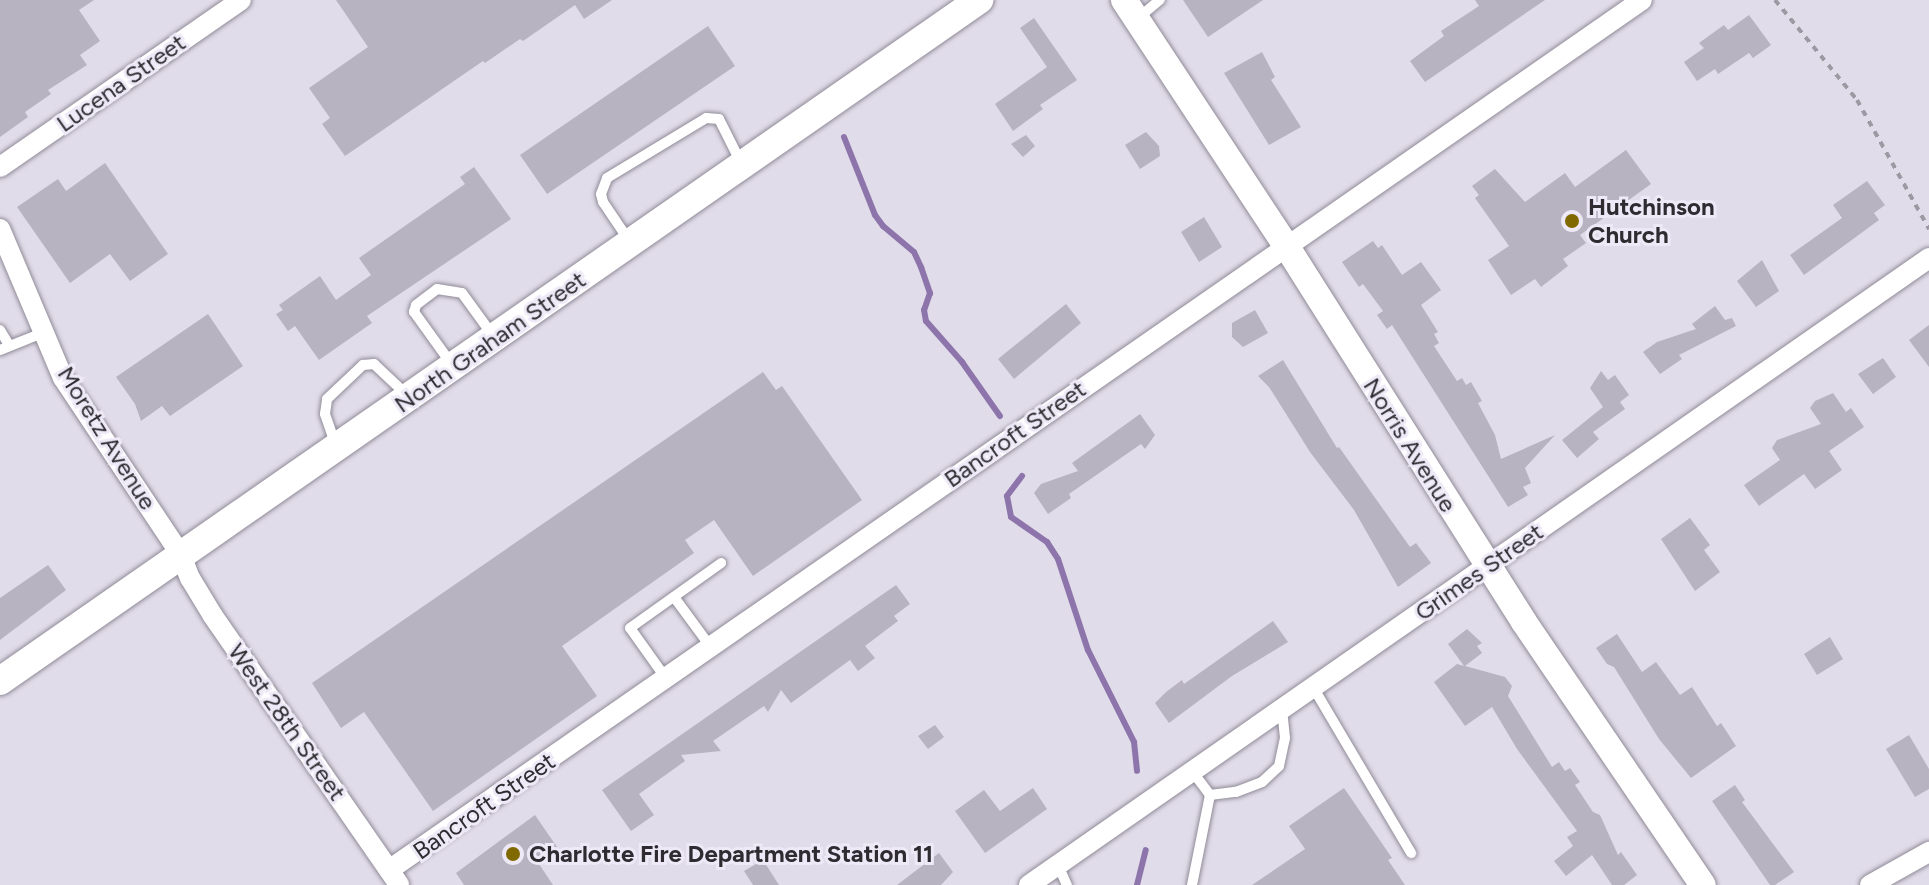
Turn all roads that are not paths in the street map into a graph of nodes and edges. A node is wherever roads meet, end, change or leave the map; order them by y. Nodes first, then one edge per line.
1 (241, 0) edge
2 (979, 0) edge
3 (1160, 0) edge
4 (1642, 0) edge
5 (1131, 10) edge
6 (743, 165) junction
7 (0, 167) edge
8 (0, 229) edge
9 (631, 244) junction
10 (1287, 247) junction
11 (1929, 258) edge
12 (0, 330) edge
13 (45, 332) junction
14 (495, 339) junction
15 (4, 347) edge
16 (454, 367) junction
17 (410, 398) junction
18 (336, 447) junction
19 (181, 555) junction
20 (721, 563) dead end
21 (1488, 566) junction
22 (674, 597) junction
23 (710, 646) junction
24 (665, 677) junction
25 (0, 681) edge
26 (1313, 687) junction
27 (1282, 709) junction
28 (1192, 771) junction
29 (1210, 795) junction
30 (1929, 852) edge
31 (1411, 853) dead end
32 (1058, 865) junction
33 (394, 878) edge
34 (1029, 885) edge
35 (1067, 885) edge
36 (1192, 885) edge
37 (1703, 885) edge
38 (1870, 885) edge

1 - 7 street, Lucena Street
2 - 6 main road, North Graham Street
3 - 5 lane
4 - 10 street, Bancroft Street
5 - 10 street, Norris Avenue
6 - 9 main road, North Graham Street
6 - 9 lane
8 - 13 street, Moretz Avenue
9 - 14 main road, North Graham Street
10 - 21 street, Norris Avenue
10 - 23 street, Bancroft Street
11 - 21 street, Grimes Street
12 - 15 lane
13 - 15 lane
13 - 19 street, Moretz Avenue
14 - 16 main road, North Graham Street
14 - 16 lane
16 - 17 main road, North Graham Street
17 - 18 main road, North Graham Street
17 - 18 lane
18 - 19 main road, North Graham Street
19 - 25 main road, North Graham Street
19 - 33 street, West 28th Street
20 - 22 lane
21 - 26 street, Grimes Street
21 - 37 street, Norris Avenue
22 - 23 lane
22 - 24 lane
23 - 24 street, Bancroft Street
24 - 33 street, Bancroft Street
26 - 27 street, Grimes Street
26 - 31 lane
27 - 28 street, Grimes Street
27 - 29 lane
28 - 29 lane
28 - 32 street, Grimes Street
29 - 36 lane
30 - 38 street
32 - 34 street, Grimes Street
32 - 35 lane

